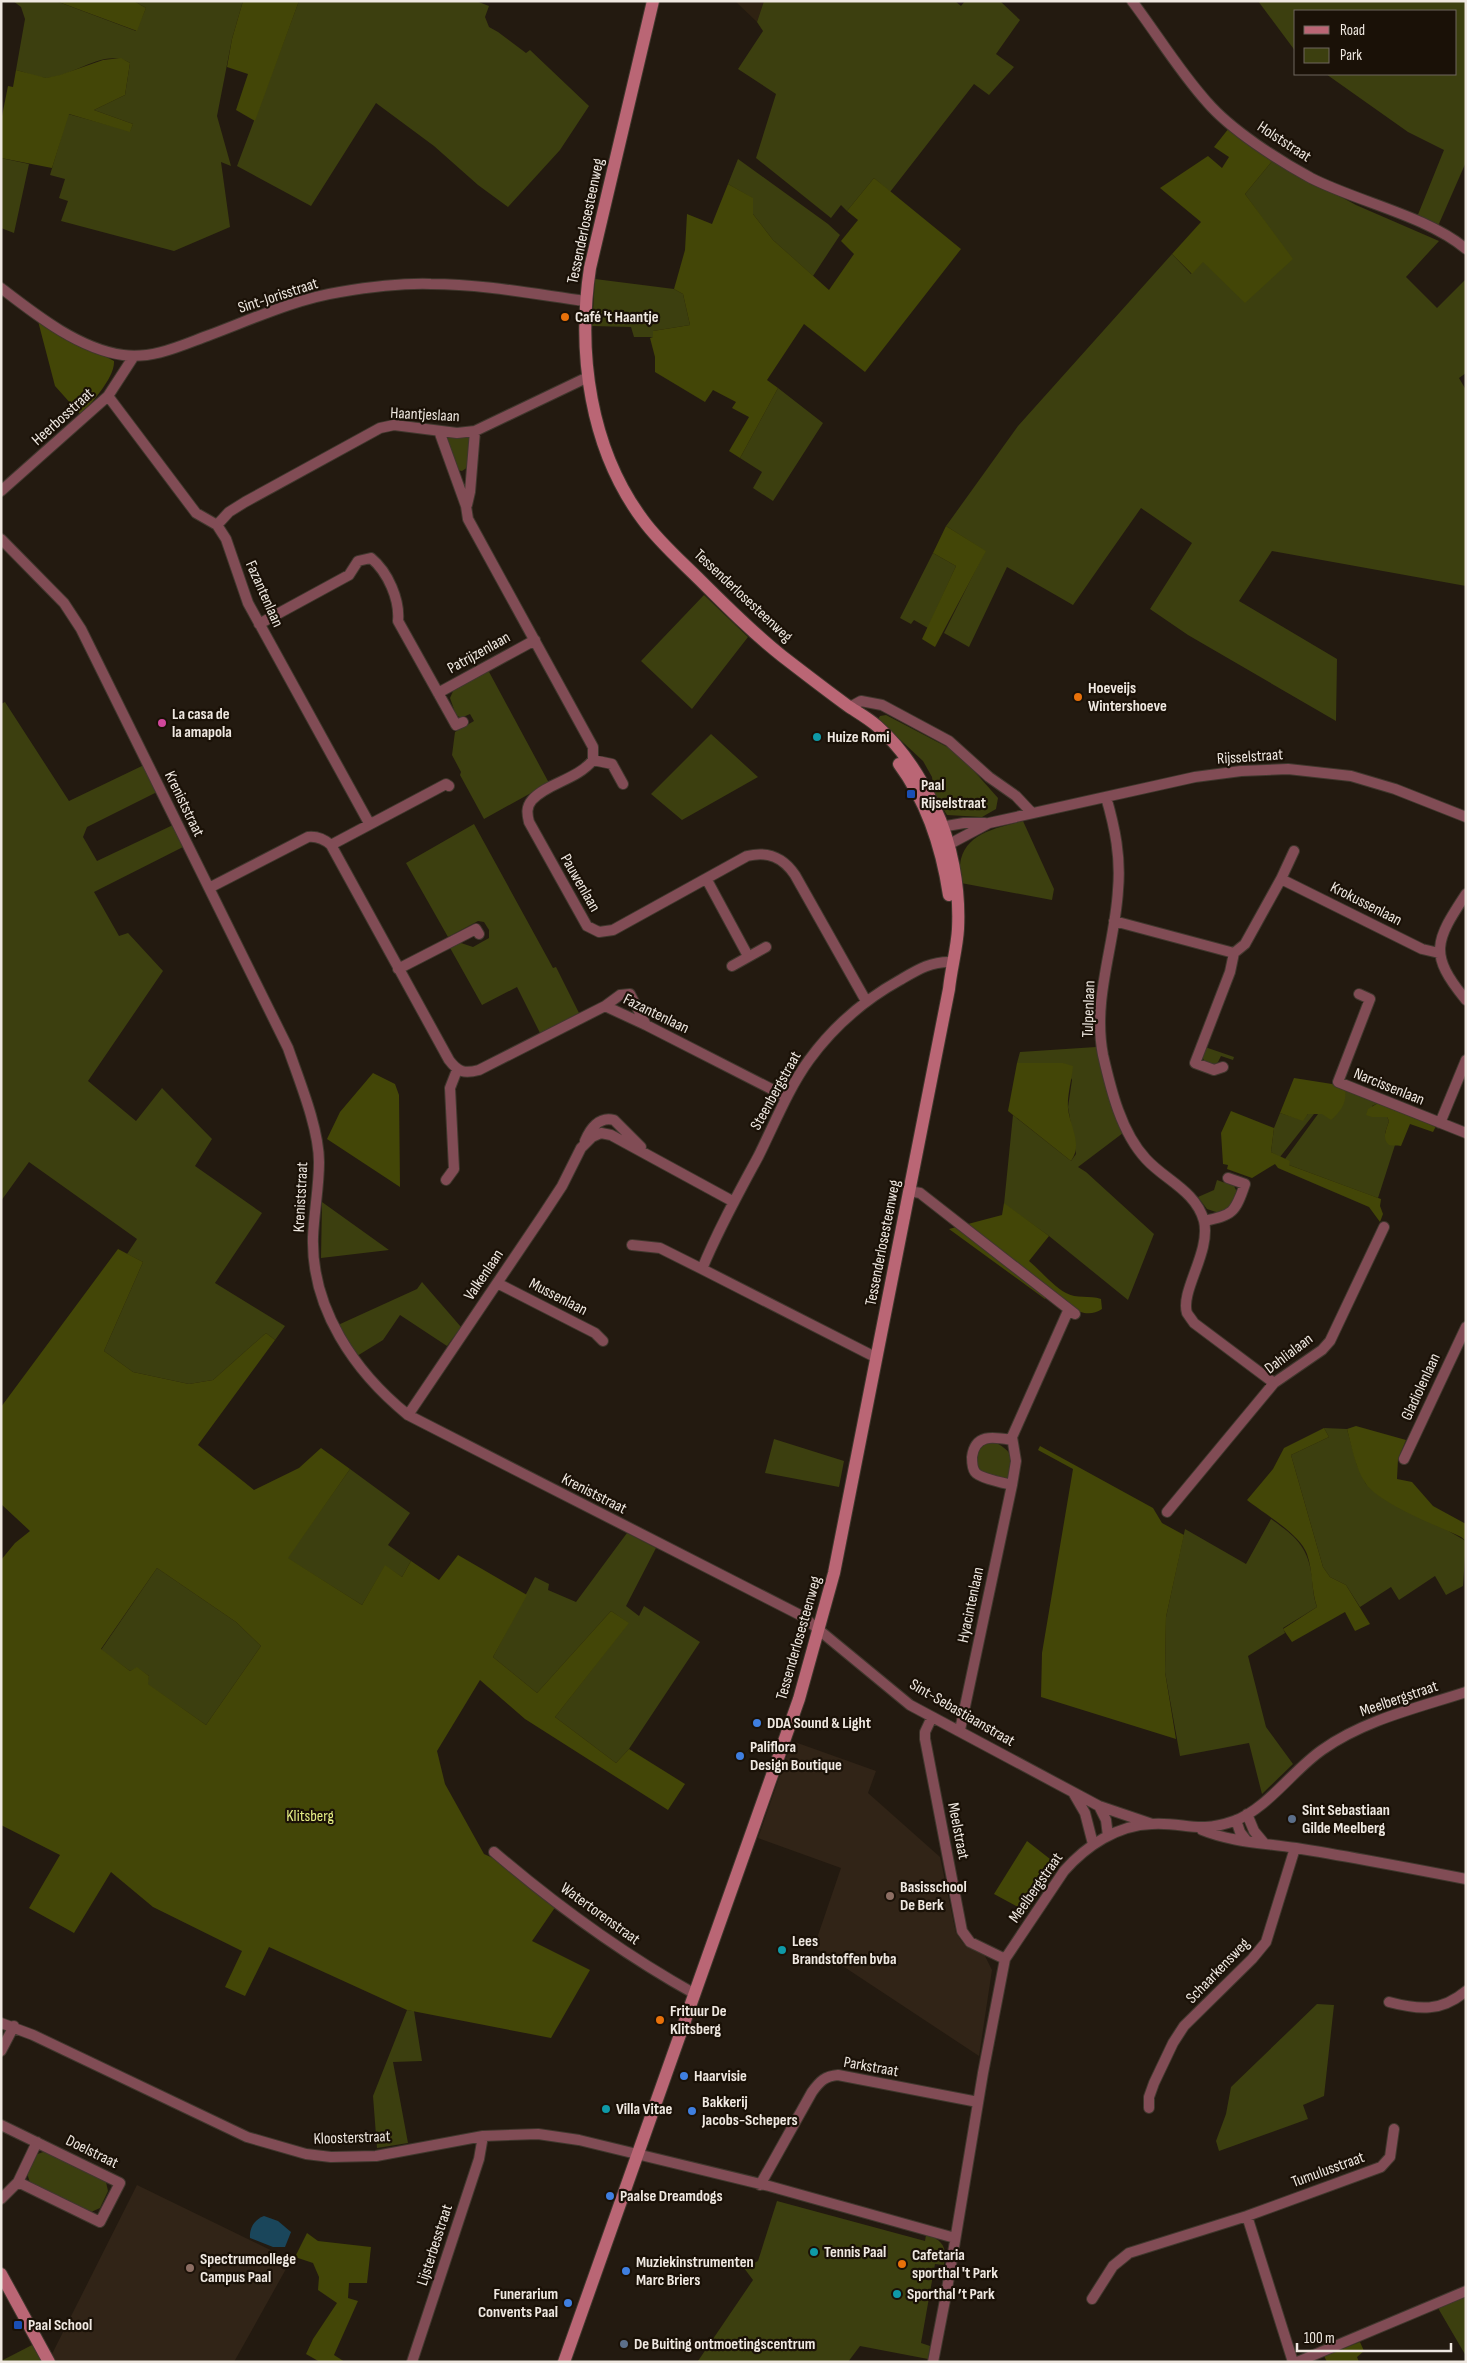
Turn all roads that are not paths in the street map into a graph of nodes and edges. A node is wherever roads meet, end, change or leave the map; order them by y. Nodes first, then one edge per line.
1 (653, 1) edge
2 (1132, 1) edge
3 (1466, 249) edge
4 (1, 288) edge
5 (585, 301) junction
6 (134, 356) junction
7 (588, 377) junction
8 (108, 396) junction
9 (438, 431) junction
10 (475, 431) junction
11 (471, 470) junction
12 (454, 473) junction
13 (1, 491) edge
14 (466, 506) junction
15 (217, 525) junction
16 (1, 539) edge
17 (259, 624) junction
18 (535, 640) junction
19 (438, 693) junction
20 (850, 707) junction
21 (463, 722) dead end
22 (593, 760) junction
23 (623, 784) dead end
24 (449, 786) dead end
25 (1106, 797) junction
26 (1032, 813) junction
27 (1466, 817) edge
28 (369, 823) junction
29 (989, 823) junction
30 (937, 827) junction
31 (331, 845) junction
32 (944, 847) junction
33 (1294, 851) dead end
34 (1281, 879) junction
35 (706, 880) junction
36 (209, 888) junction
37 (1466, 894) edge
38 (1114, 920) junction
39 (479, 934) dead end
40 (766, 947) dead end
41 (1234, 953) junction
42 (1439, 953) junction
43 (748, 956) junction
44 (953, 958) junction
45 (732, 966) dead end
46 (398, 969) junction
47 (1359, 994) dead end
48 (1466, 1000) edge
49 (866, 1001) junction
50 (605, 1006) junction
51 (646, 1024) junction
52 (1466, 1060) edge
53 (1224, 1067) dead end
54 (456, 1070) junction
55 (787, 1097) junction
56 (1440, 1123) junction
57 (1466, 1133) edge
58 (582, 1148) junction
59 (651, 1156) junction
60 (1228, 1178) dead end
61 (446, 1180) dead end
62 (909, 1191) junction
63 (734, 1202) junction
64 (1204, 1221) junction
65 (1384, 1227) dead end
66 (632, 1245) dead end
67 (702, 1268) junction
68 (496, 1283) junction
69 (1466, 1327) edge
70 (604, 1341) dead end
71 (877, 1358) junction
72 (1274, 1382) junction
73 (408, 1415) junction
74 (1012, 1440) junction
75 (1404, 1460) dead end
76 (1012, 1485) junction
77 (1167, 1512) dead end
78 (820, 1629) junction
79 (1466, 1692) edge
80 (932, 1717) junction
81 (960, 1730) junction
82 (1073, 1793) junction
83 (1098, 1806) junction
84 (1247, 1814) junction
85 (1236, 1820) junction
86 (1152, 1824) junction
87 (1200, 1829) junction
88 (1108, 1836) junction
89 (1247, 1841) junction
90 (1264, 1843) junction
91 (1093, 1844) junction
92 (1295, 1848) junction
93 (494, 1852) dead end
94 (1466, 1878) edge
95 (1005, 1959) junction
96 (1466, 1991) edge
97 (694, 1994) junction
98 (1389, 2002) dead end
99 (1, 2023) edge
100 (14, 2026) junction
101 (1, 2051) edge
102 (978, 2102) junction
103 (1149, 2108) dead end
104 (1, 2125) edge
105 (1394, 2129) dead end
106 (483, 2136) junction
107 (37, 2142) junction
108 (638, 2155) junction
109 (18, 2182) junction
110 (760, 2185) junction
111 (1, 2199) edge
112 (1247, 2216) junction
113 (955, 2238) junction
114 (1, 2274) edge
115 (1466, 2291) edge
116 (1092, 2299) dead end
117 (49, 2362) edge
118 (412, 2362) edge
119 (564, 2362) edge
120 (932, 2362) edge
121 (1295, 2362) edge

1 - 5 street, Tessenderlosesteenweg
2 - 3 street, Holststraat
4 - 6 street, Sint-Jorisstraat
5 - 6 street, Sint-Jorisstraat
5 - 7 street, Tessenderlosesteenweg
6 - 8 street, Heerbosstraat
7 - 10 street, Haantjeslaan
7 - 20 street, Tessenderlosesteenweg
8 - 13 street, Heerbosstraat
8 - 15 street
9 - 10 street, Haantjeslaan
9 - 12 street
9 - 15 street, Haantjeslaan
10 - 11 street
11 - 12 street
11 - 14 street
12 - 14 street
14 - 18 street
15 - 17 street, Fazantenlaan
16 - 36 street, Kreniststraat
17 - 19 street, Patrijzenlaan
17 - 28 street, Fazantenlaan
18 - 19 street, Patrijzenlaan
18 - 22 street
19 - 21 street, Patrijzenlaan
20 - 26 street
20 - 30 street, Tessenderlosesteenweg
22 - 23 street
22 - 35 street, Pauwenlaan
24 - 28 street
25 - 26 street, Rijsselstraat
25 - 27 street, Rijsselstraat
25 - 38 street, Tulpenlaan
26 - 29 street, Rijsselstraat
28 - 31 street
29 - 30 street, Rijsselstraat
29 - 32 street, Rijsselstraat
30 - 32 street, Tessenderlosesteenweg
31 - 36 street
31 - 46 street
32 - 44 street, Tessenderlosesteenweg
33 - 34 street
34 - 41 street
34 - 42 street, Krokussenlaan
35 - 43 street
35 - 49 street, Pauwenlaan
36 - 73 street, Kreniststraat
37 - 42 street
38 - 41 street
38 - 64 street, Tulpenlaan
39 - 46 street
40 - 43 street
41 - 53 street
42 - 48 street
43 - 45 street
44 - 49 street, Steenbergstraat
44 - 62 street, Tessenderlosesteenweg
46 - 54 street
47 - 56 street, Narcissenlaan
49 - 55 street, Steenbergstraat
50 - 51 street, Fazantenlaan
50 - 51 street
50 - 54 street, Fazantenlaan
51 - 55 street, Fazantenlaan
52 - 56 street, Narcissenlaan
54 - 61 street
55 - 63 street, Steenbergstraat
56 - 57 street, Narcissenlaan
58 - 59 street, Valkenlaan
58 - 59 street, Valkenlaan
58 - 68 street, Valkenlaan
59 - 63 street, Valkenlaan
60 - 64 street
62 - 71 street, Tessenderlosesteenweg
62 - 74 street
63 - 67 street, Steenbergstraat
64 - 72 street, Tulpenlaan
65 - 72 street, Dahlialaan
66 - 67 street
67 - 71 street
68 - 70 street, Mussenlaan
68 - 73 street, Valkenlaan
69 - 75 street, Gladiolenlaan
71 - 78 street, Tessenderlosesteenweg
72 - 77 street, Dahlialaan
73 - 78 street, Kreniststraat
74 - 76 street, Hyacintenlaan
74 - 76 street
76 - 81 street, Hyacintenlaan
78 - 80 street, Sint-Sebastiaanstraat
78 - 97 street, Tessenderlosesteenweg
79 - 84 street, Meelbergstraat
80 - 81 street, Sint-Sebastiaanstraat
80 - 95 street, Meelstraat
81 - 82 street, Sint-Sebastiaanstraat
82 - 83 street, Sint-Sebastiaanstraat
82 - 91 street
83 - 86 street, Sint-Sebastiaanstraat
83 - 88 street
84 - 85 street, Meelbergstraat
84 - 90 street
85 - 87 street, Meelbergstraat
85 - 89 street
86 - 87 street, Meelbergstraat
86 - 88 street, Meelbergstraat
87 - 89 street
88 - 91 street, Meelbergstraat
89 - 90 street
90 - 92 street
91 - 95 street, Meelbergstraat
92 - 94 street
92 - 103 street, Schaarkensweg
93 - 97 street, Watertorenstraat
95 - 102 street, Meelbergstraat
96 - 98 street
97 - 108 street, Tessenderlosesteenweg
99 - 100 street, Kloosterstraat
100 - 101 street
100 - 106 street, Kloosterstraat
102 - 110 street, Parkstraat
102 - 113 street, Meelbergstraat
104 - 107 street, Doelstraat
105 - 112 street, Tumulusstraat
106 - 108 street, Kloosterstraat
106 - 118 street, Lijsterbesstraat
107 - 109 street
107 - 109 street, Doelstraat
108 - 110 street
108 - 119 street, Tessenderlosesteenweg
109 - 111 street
110 - 113 street
112 - 116 street, Tumulusstraat
112 - 121 street
113 - 120 street, Meelbergstraat
114 - 117 street
115 - 121 street

